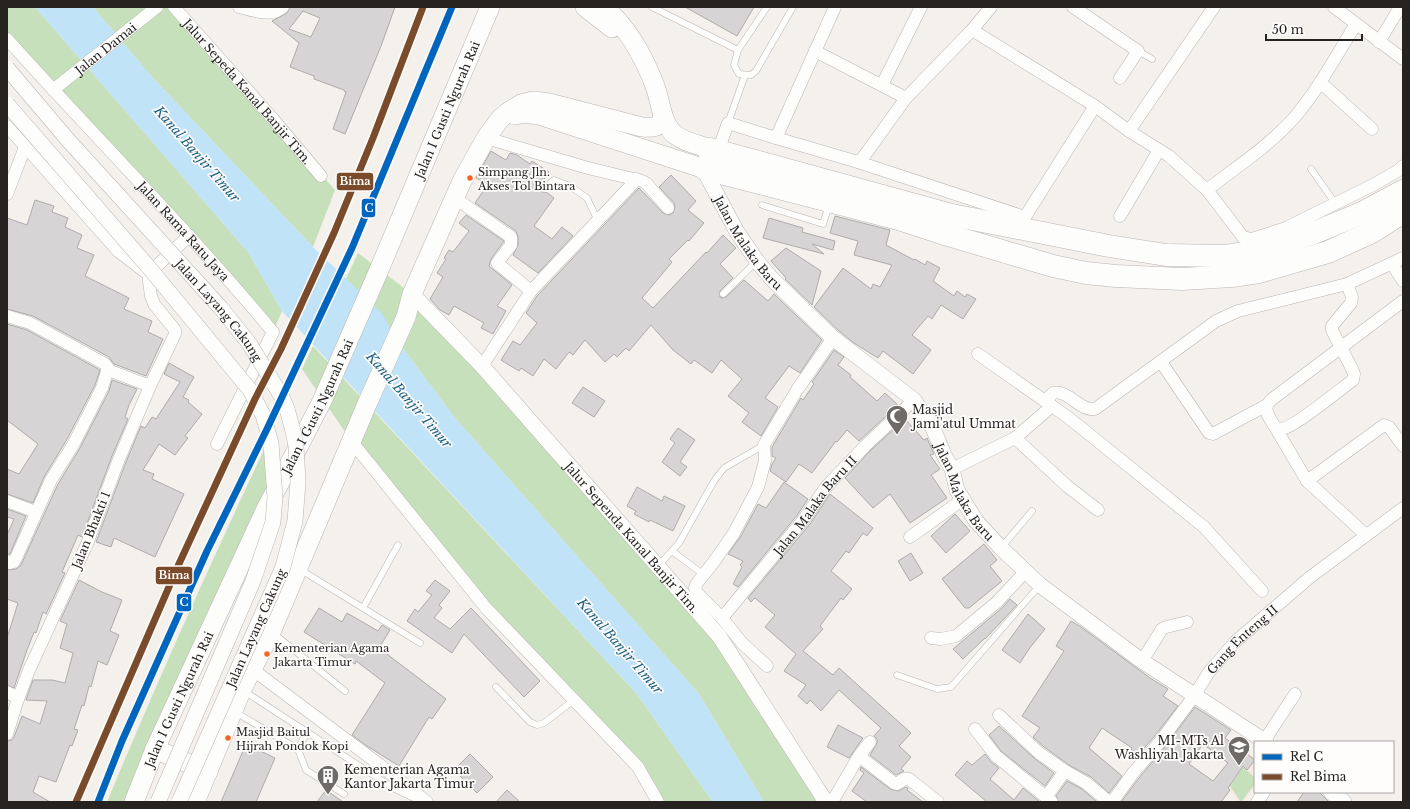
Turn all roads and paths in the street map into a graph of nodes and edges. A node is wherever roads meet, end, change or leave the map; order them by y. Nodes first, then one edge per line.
1 (174, 7) edge
2 (239, 7) edge
3 (283, 7) edge
4 (490, 7) edge
5 (585, 7) edge
6 (604, 7) edge
7 (653, 7) edge
8 (768, 7) edge
9 (793, 7) edge
10 (835, 7) edge
11 (921, 7) edge
12 (991, 7) edge
13 (1073, 7) edge
14 (1214, 7) edge
15 (1334, 7) edge
16 (1400, 7) edge
17 (156, 8) edge
18 (1356, 24) junction
19 (972, 30) junction
20 (7, 38) edge
21 (1379, 42) junction
22 (738, 50) junction
23 (815, 51) junction
24 (1138, 51) junction
25 (1152, 59) dead end
26 (1403, 59) edge
27 (7, 68) edge
28 (745, 75) junction
29 (651, 77) junction
30 (1120, 78) dead end
31 (1320, 82) junction
32 (882, 85) junction
33 (53, 90) junction
34 (906, 98) junction
35 (7, 104) edge
36 (1095, 106) junction
37 (663, 117) junction
38 (728, 123) junction
39 (7, 126) edge
40 (1372, 129) dead end
41 (1129, 131) junction
42 (488, 135) junction
43 (776, 138) junction
44 (25, 147) junction
45 (1159, 150) junction
46 (713, 153) junction
47 (858, 162) junction
48 (1403, 166) edge
49 (12, 167) edge
50 (1311, 169) dead end
51 (321, 176) dead end
52 (637, 179) junction
53 (544, 188) dead end
54 (1207, 190) junction
55 (1403, 190) edge
56 (7, 194) edge
57 (455, 198) junction
58 (830, 202) junction
59 (1335, 203) junction
60 (762, 205) dead end
61 (668, 208) dead end
62 (1403, 212) edge
63 (1120, 216) dead end
64 (598, 221) junction
65 (189, 236) junction
66 (1403, 258) edge
67 (757, 261) junction
68 (1392, 264) junction
69 (148, 274) junction
70 (1403, 281) edge
71 (1347, 284) junction
72 (531, 290) junction
73 (412, 294) junction
74 (723, 294) dead end
75 (1403, 302) edge
76 (7, 316) edge
77 (833, 338) junction
78 (1342, 348) junction
79 (978, 354) dead end
80 (1161, 362) junction
81 (482, 366) junction
82 (108, 370) junction
83 (150, 386) junction
84 (914, 400) junction
85 (1049, 403) junction
86 (1267, 404) junction
87 (1275, 427) junction
88 (353, 438) junction
89 (1015, 438) junction
90 (216, 444) dead end
91 (764, 445) junction
92 (1403, 446) edge
93 (952, 469) junction
94 (1307, 481) junction
95 (962, 500) junction
96 (7, 501) edge
97 (1403, 508) edge
98 (1098, 510) dead end
99 (1032, 511) dead end
100 (36, 512) junction
101 (1366, 535) junction
102 (910, 537) dead end
103 (398, 544) dead end
104 (1001, 548) junction
105 (672, 551) junction
106 (7, 561) edge
107 (658, 566) junction
108 (298, 568) junction
109 (1025, 572) junction
110 (704, 575) junction
111 (1040, 585) junction
112 (1262, 591) dead end
113 (363, 608) junction
114 (722, 618) junction
115 (1187, 622) dead end
116 (271, 632) junction
117 (931, 638) dead end
118 (420, 643) dead end
119 (1142, 661) junction
120 (767, 666) dead end
121 (252, 668) junction
122 (897, 675) dead end
123 (496, 687) dead end
124 (242, 689) junction
125 (345, 691) dead end
126 (7, 692) edge
127 (1295, 694) dead end
128 (1194, 696) junction
129 (18, 698) junction
130 (574, 700) junction
131 (234, 712) junction
132 (999, 715) dead end
133 (975, 729) dead end
134 (307, 732) junction
135 (7, 734) edge
136 (1265, 741) edge
137 (870, 742) dead end
138 (155, 749) junction
139 (298, 749) junction
140 (859, 756) junction
141 (1066, 771) junction
142 (208, 772) junction
143 (1263, 793) edge
144 (1332, 793) edge
145 (344, 794) dead end
146 (1049, 800) edge
147 (134, 802) edge
148 (158, 802) edge
149 (179, 802) edge
150 (195, 802) edge
151 (426, 802) edge
152 (658, 802) edge
153 (826, 802) edge
154 (832, 802) edge
155 (938, 802) edge
156 (1109, 802) edge
157 (1112, 802) edge
158 (1257, 802) edge
159 (1344, 802) edge

1 - 51 street, Jalur Sepeda Kanal Banjir Tim.
2 - 3 street
4 - 138 main road, Jalan I Gusti Ngurah Rai
5 - 29 main road
6 - 29 main road
7 - 22 lane
8 - 22 lane
9 - 28 lane
10 - 23 street
11 - 32 street
12 - 19 street
13 - 24 street
14 - 41 street
15 - 18 street
16 - 21 street
17 - 33 street, Jalan Damai
18 - 21 street
18 - 31 street
19 - 34 street
19 - 36 street
20 - 33 street, Jalan Rama Ratu Jaya
21 - 26 street
22 - 28 lane
23 - 32 street
23 - 43 street
24 - 25 lane
24 - 30 street
27 - 149 street, Jalan Layang Cakung, bridge
28 - 38 lane
29 - 37 main road
31 - 40 street
31 - 54 street
32 - 34 street
33 - 65 street, Jalan Rama Ratu Jaya
34 - 47 street
35 - 148 street, Jalan Layang Cakung, bridge
36 - 41 street
36 - 47 street
37 - 42 main road
37 - 46 main road
38 - 43 street
38 - 46 street
39 - 44 street
41 - 45 street
42 - 46 main road
42 - 52 street
42 - 57 main road
43 - 47 street
44 - 49 street
44 - 69 street
45 - 54 street
45 - 63 street
46 - 55 highway
46 - 58 highway
46 - 67 street, Jalan Malaka Baru
48 - 59 street
49 - 56 street
50 - 59 lane
52 - 61 street
52 - 64 street
53 - 64 lane
54 - 59 street
57 - 72 street
57 - 73 main road
58 - 60 lane
58 - 62 highway
64 - 72 street
65 - 69 street
65 - 90 street, Jalan Rama Ratu Jaya
66 - 68 street
67 - 74 lane
67 - 77 street, Jalan Malaka Baru
68 - 70 street
68 - 71 street
69 - 83 street, Jalan Bhakti 1
71 - 78 street
71 - 80 street
72 - 81 street
73 - 81 street, Jalur Sependa Kanal Banjir Tim.
73 - 88 main road
75 - 78 street
76 - 82 street
77 - 84 street, Jalan Malaka Baru
77 - 91 street
78 - 86 street
78 - 87 street
79 - 85 street
80 - 85 street
80 - 86 street
81 - 107 street, Jalur Sependa Kanal Banjir Tim.
82 - 83 street
82 - 100 street
83 - 129 street, Jalan Bhakti 1
84 - 93 street, Jalan Malaka Baru
84 - 114 street, Jalan Malaka Baru II
85 - 89 street
85 - 112 street
86 - 87 street
87 - 94 street
88 - 108 main road
88 - 130 street
89 - 93 street
89 - 98 street
91 - 105 lane
91 - 110 street
92 - 94 street
93 - 95 street, Jalan Malaka Baru
94 - 101 street
95 - 102 street
95 - 104 street, Jalan Malaka Baru
96 - 100 street
97 - 101 street, Gang Enteng II
99 - 104 lane
100 - 106 street
101 - 128 street, Gang Enteng II
103 - 113 lane
104 - 109 street, Jalan Malaka Baru
105 - 107 lane
105 - 110 lane
107 - 153 street, Jalur Sependa Kanal Banjir Tim.
108 - 113 lane
108 - 116 main road
109 - 111 street, Jalan Malaka Baru
109 - 117 street
110 - 114 street
111 - 119 street, Jalan Malaka Baru
111 - 122 lane
113 - 118 lane
114 - 120 street
115 - 119 street
116 - 121 main road
116 - 125 lane
119 - 128 street, Jalan Malaka Baru
121 - 124 main road
121 - 151 street
123 - 130 lane
124 - 131 main road
124 - 134 lane
126 - 129 street
127 - 136 street
128 - 136 street, Jalan Malaka Baru
128 - 157 street, Gang Enteng II
129 - 135 street, Jalan Bhakti 1
130 - 152 street
131 - 139 lane
131 - 142 main road
132 - 141 street
133 - 146 street
134 - 139 lane
134 - 151 lane
137 - 140 street
138 - 142 main road
138 - 147 main road, Jalan I Gusti Ngurah Rai
139 - 145 lane
140 - 154 street
140 - 155 street
141 - 146 street
141 - 156 street
142 - 150 main road
143 - 158 street
144 - 159 street

